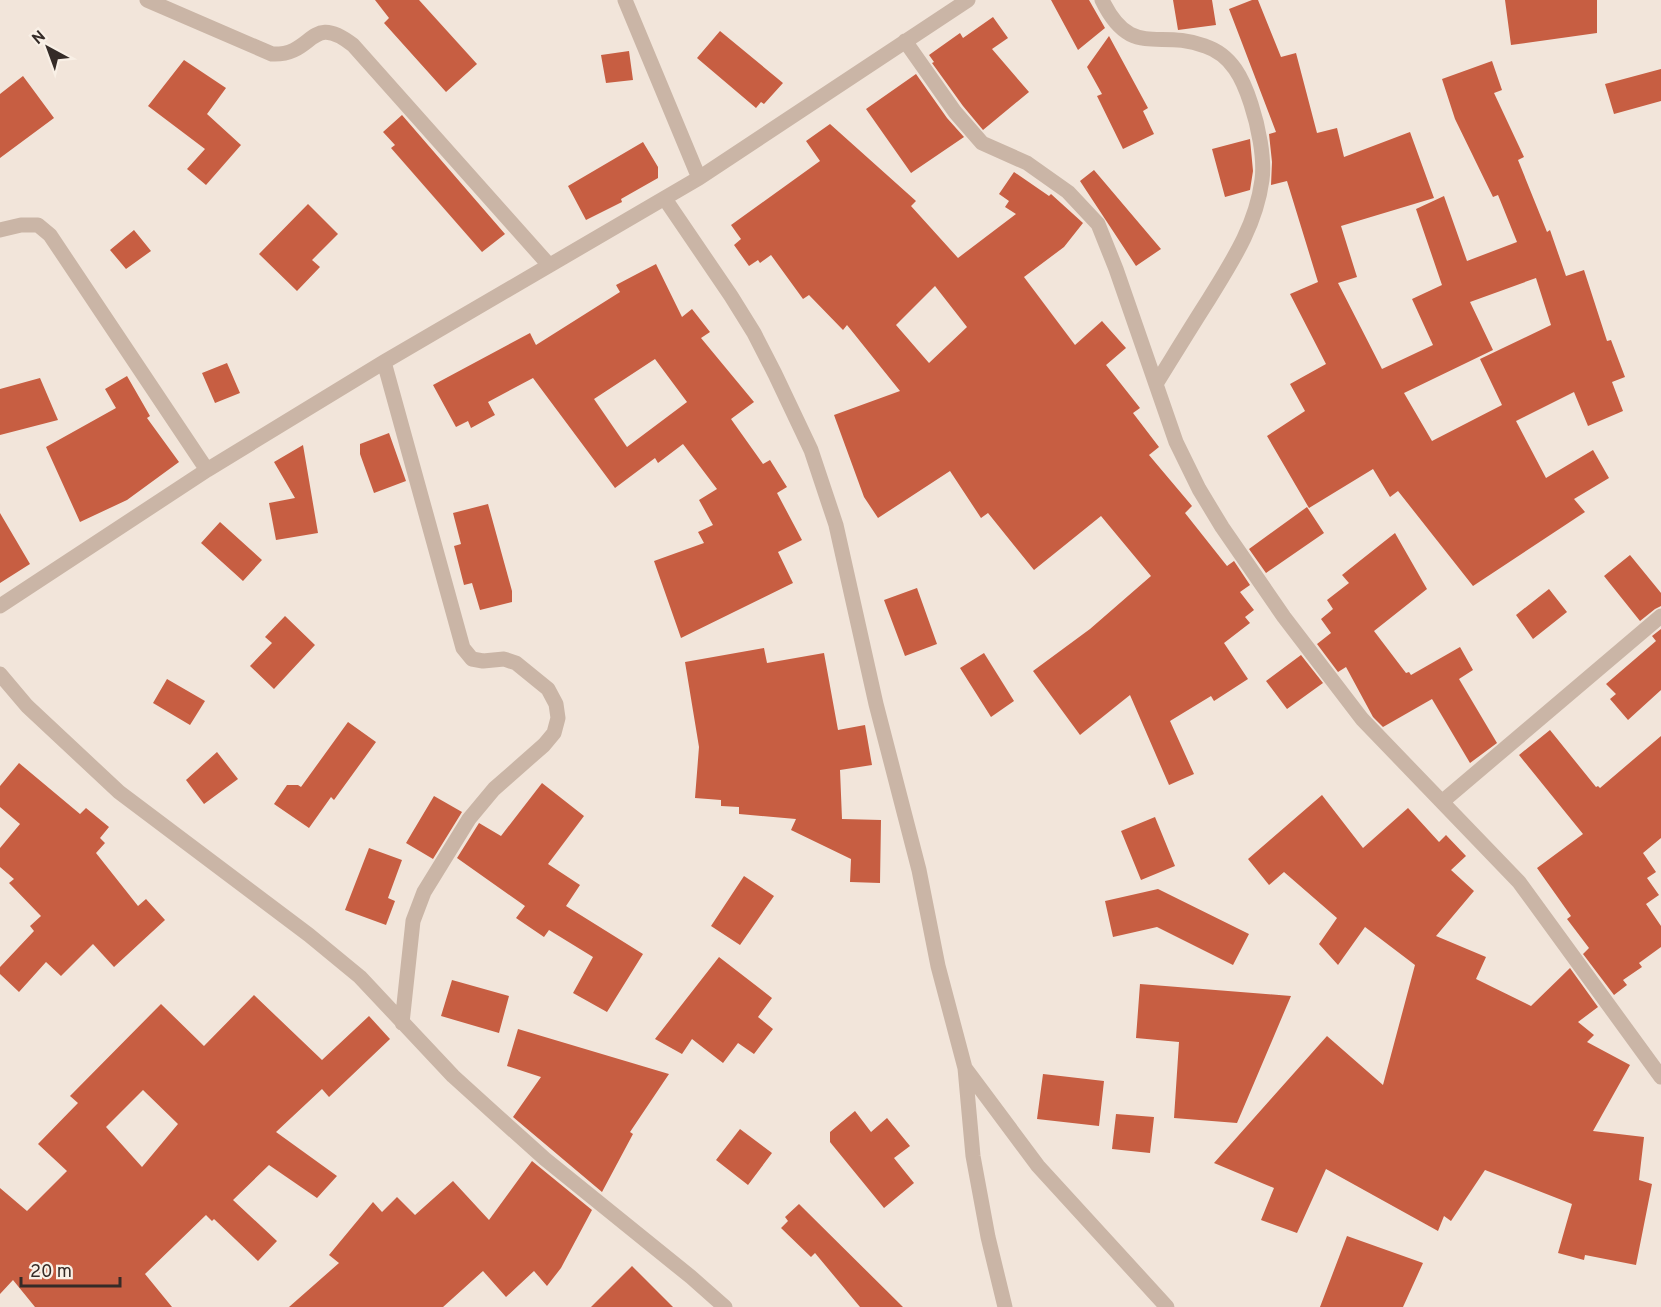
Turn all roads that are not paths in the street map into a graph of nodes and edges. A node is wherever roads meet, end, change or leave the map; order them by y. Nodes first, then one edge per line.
1 (147, 0) edge
2 (625, 0) edge
3 (968, 0) edge
4 (1102, 0) edge
5 (905, 41) junction
6 (699, 178) junction
7 (665, 199) junction
8 (0, 230) edge
9 (549, 265) junction
10 (384, 362) junction
11 (1156, 384) junction
12 (207, 470) junction
13 (0, 606) edge
14 (1661, 616) edge
15 (0, 674) edge
16 (1443, 801) junction
17 (402, 1023) junction
18 (965, 1068) junction
19 (1661, 1077) edge
20 (725, 1307) edge
21 (1005, 1307) edge
22 (1167, 1307) edge

1 - 9 street
2 - 6 street
3 - 5 street
4 - 11 street
5 - 6 street
5 - 11 street
6 - 7 street
7 - 9 street
7 - 18 street
8 - 12 street
9 - 10 street
10 - 12 street
10 - 17 street
11 - 16 street
12 - 13 street
14 - 16 street
15 - 17 street
16 - 19 street
17 - 20 street
18 - 21 street
18 - 22 street

